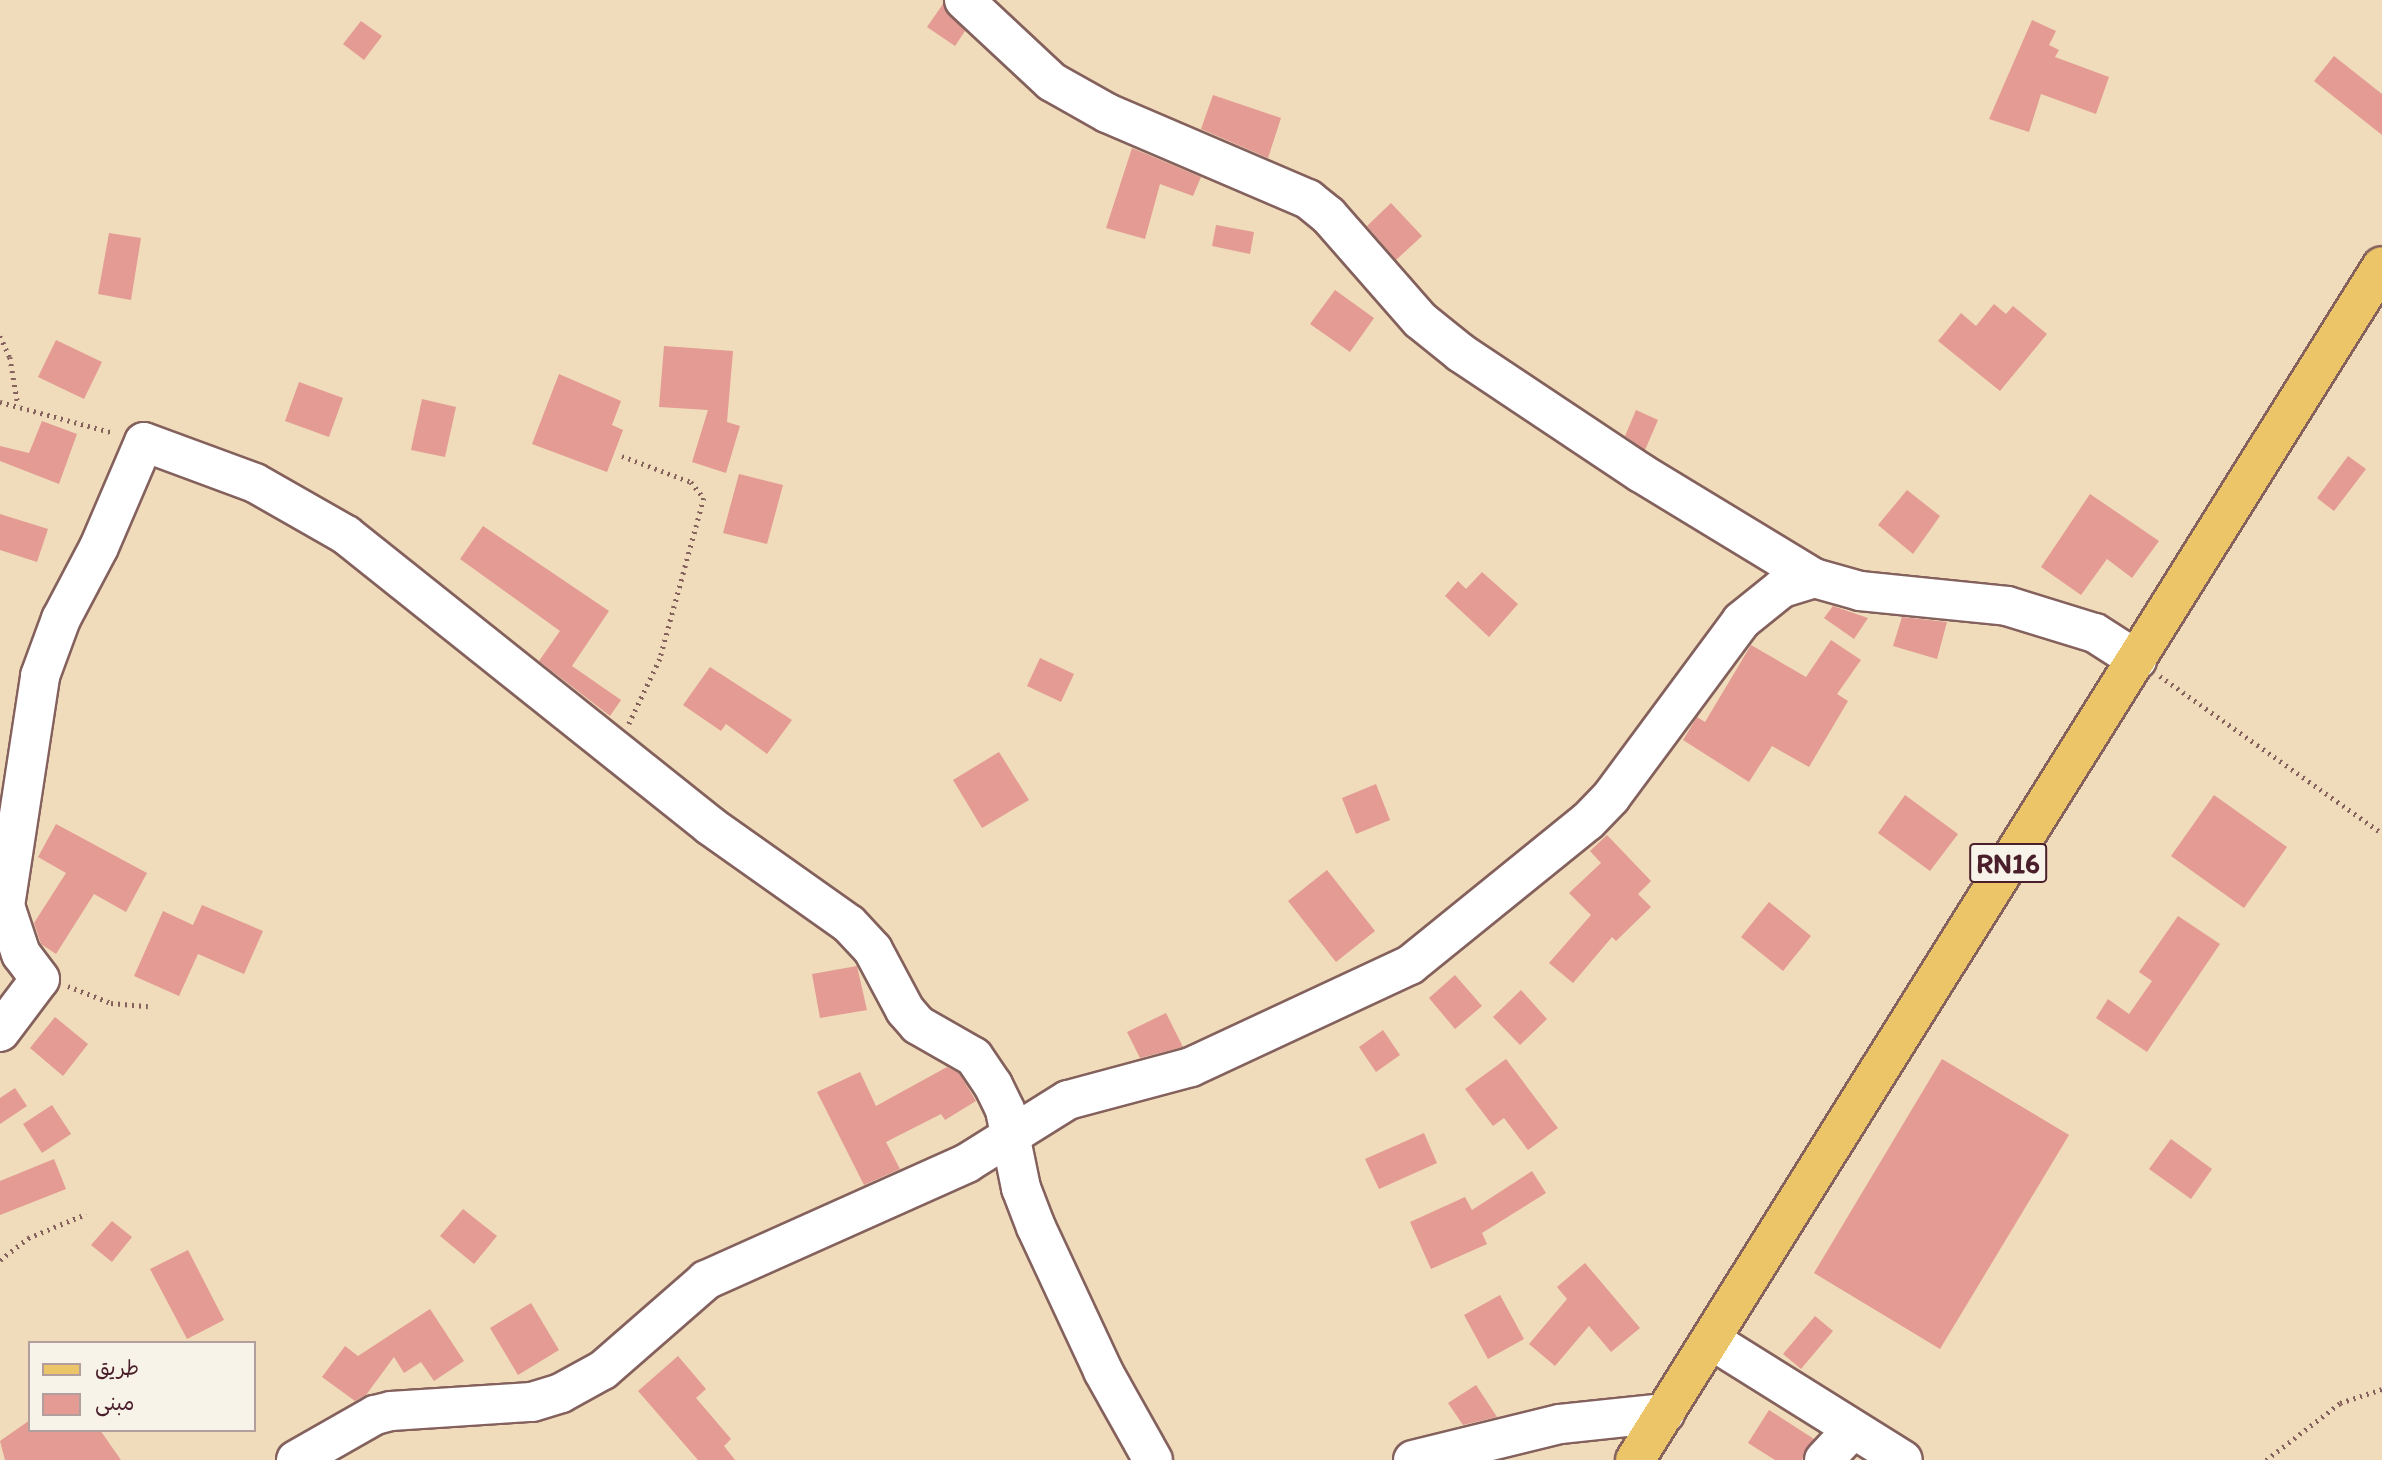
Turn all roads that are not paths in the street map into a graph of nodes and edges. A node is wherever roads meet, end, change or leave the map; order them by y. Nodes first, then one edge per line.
1 (964, 0) edge
2 (2382, 267) edge
3 (1814, 578) junction
4 (2137, 660) junction
5 (0, 1032) edge
6 (1012, 1138) junction
7 (1711, 1340) junction
8 (1665, 1413) junction
9 (1851, 1431) junction
10 (296, 1460) edge
11 (1153, 1460) edge
12 (1413, 1460) edge
13 (1635, 1460) edge
14 (1824, 1460) edge
15 (1903, 1460) edge

1 - 3 street
2 - 4 main road, RN16
3 - 4 street
3 - 6 street
4 - 7 main road, RN16
5 - 6 street
6 - 10 street
6 - 11 street
7 - 8 main road, RN16
7 - 9 street
8 - 12 street
8 - 13 main road, RN16
9 - 14 street
9 - 15 street

